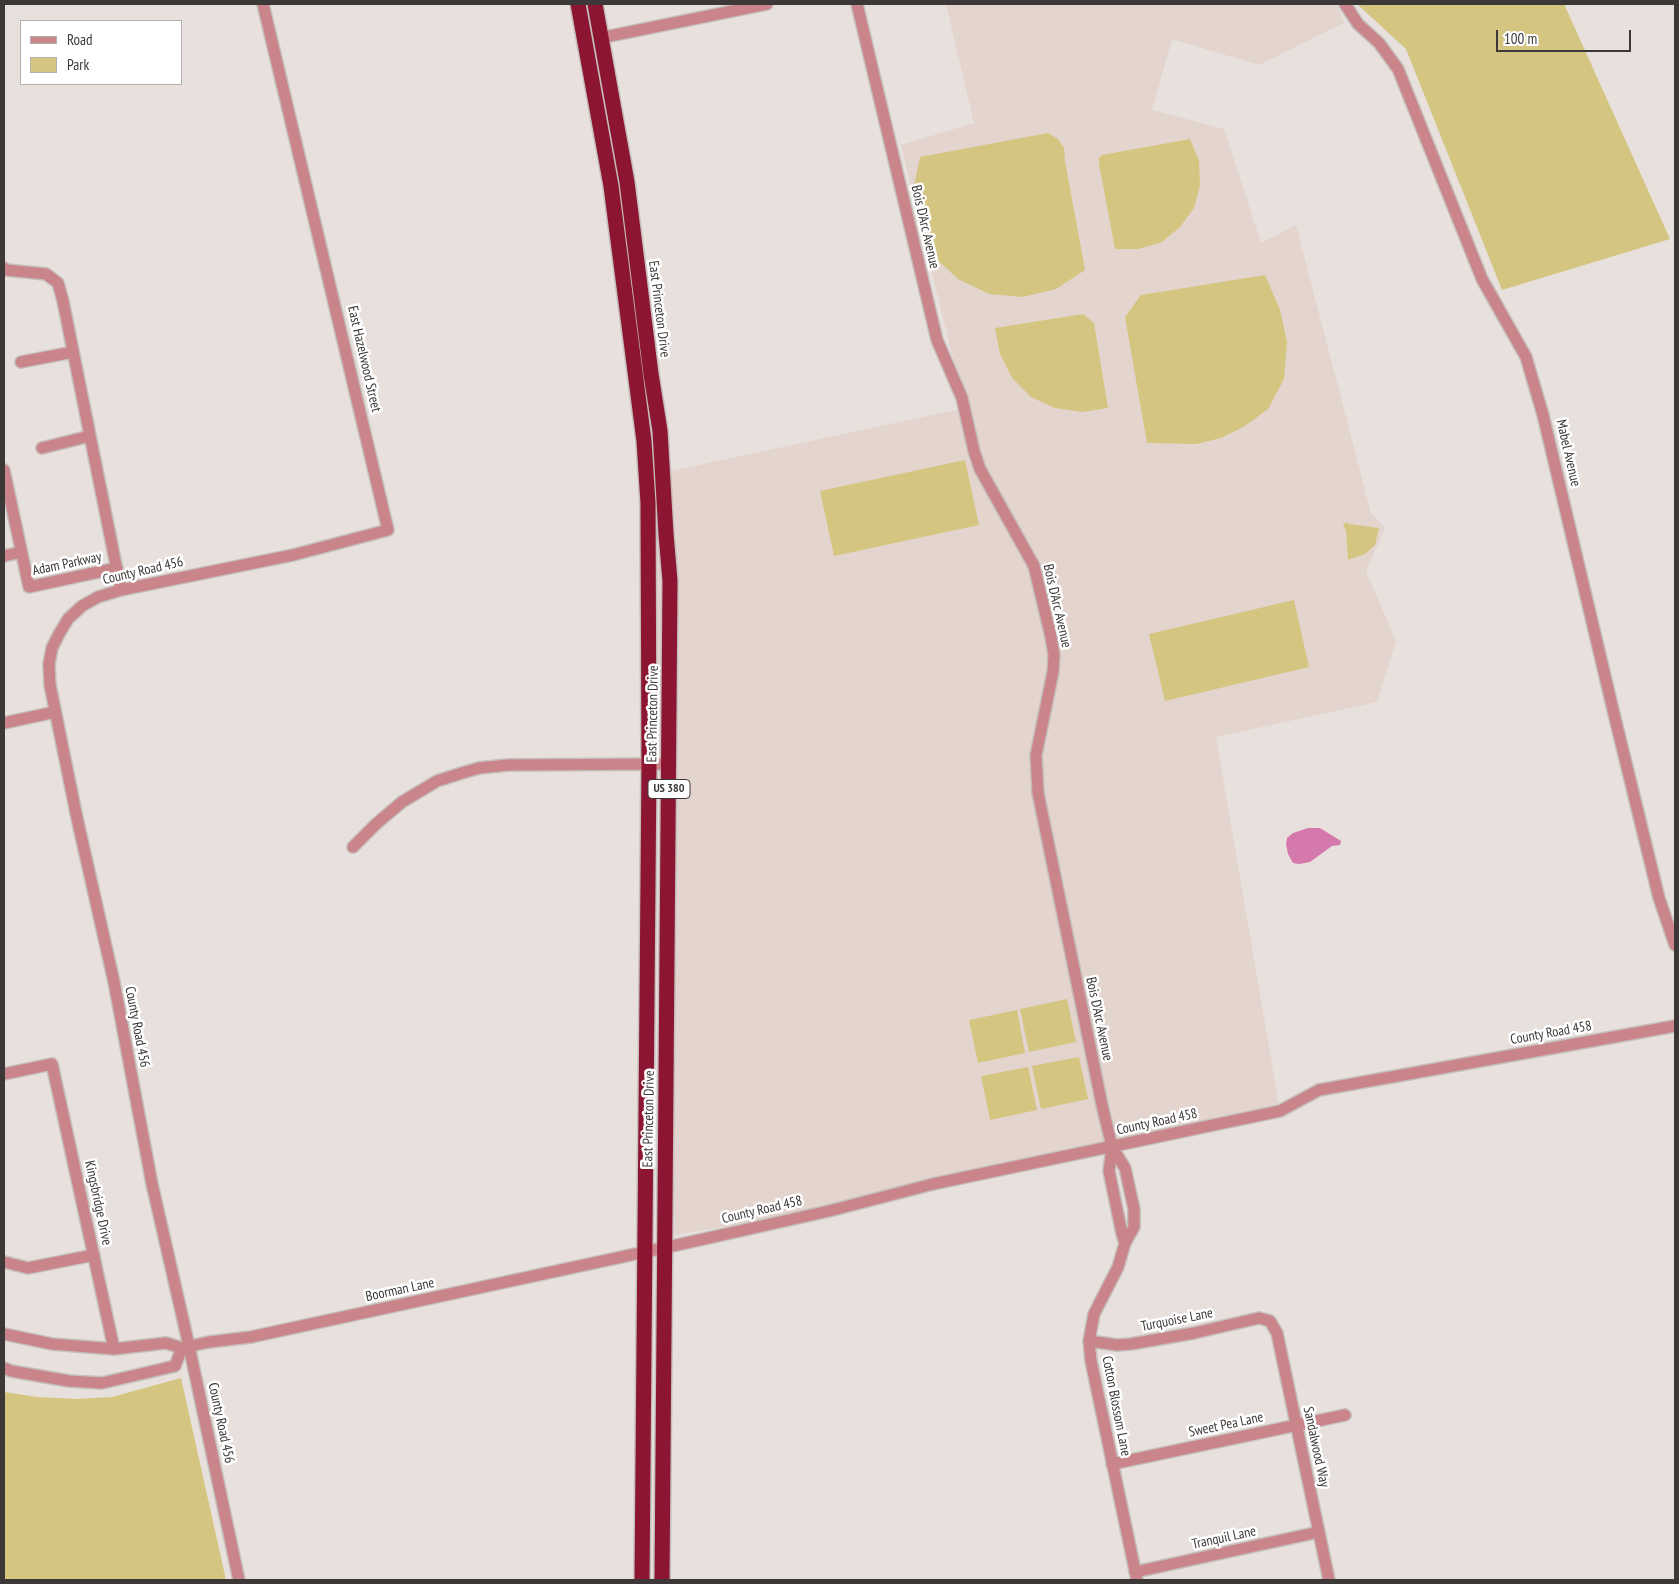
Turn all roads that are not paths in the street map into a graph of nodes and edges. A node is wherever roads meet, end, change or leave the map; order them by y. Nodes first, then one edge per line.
1 (263, 4) edge
2 (578, 4) edge
3 (595, 4) edge
4 (767, 4) edge
5 (857, 4) edge
6 (1345, 4) edge
7 (600, 38) junction
8 (597, 63) junction
9 (4, 268) edge
10 (73, 352) junction
11 (21, 362) dead end
12 (90, 436) junction
13 (42, 448) dead end
14 (4, 470) edge
15 (22, 552) junction
16 (4, 556) edge
17 (117, 568) junction
18 (197, 574) joint
19 (670, 580) junction
20 (648, 582) junction
21 (121, 590) junction
22 (56, 712) junction
23 (4, 723) edge
24 (649, 764) junction
25 (669, 764) junction
26 (353, 847) dead end
27 (1675, 945) edge
28 (1675, 1026) edge
29 (4, 1074) edge
30 (1112, 1147) junction
31 (1125, 1243) junction
32 (664, 1248) junction
33 (645, 1252) junction
34 (94, 1255) junction
35 (4, 1262) edge
36 (1270, 1321) joint
37 (4, 1334) edge
38 (1089, 1341) junction
39 (186, 1347) junction
40 (114, 1349) junction
41 (4, 1368) edge
42 (1345, 1415) dead end
43 (1296, 1426) junction
44 (1112, 1464) junction
45 (1318, 1532) junction
46 (1136, 1576) edge
47 (239, 1580) edge
48 (642, 1580) edge
49 (662, 1580) edge
50 (1329, 1580) edge

1 - 18 street, East Hazelwood Street
2 - 8 highway, East Princeton Drive / US 380
3 - 7 highway, East Princeton Drive / US 380
4 - 7 street
5 - 30 street, Bois D'Arc Avenue
6 - 27 street, Mabel Avenue
7 - 8 highway, East Princeton Drive / US 380
8 - 19 highway, East Princeton Drive / US 380
8 - 20 highway, East Princeton Drive / US 380
9 - 10 street
10 - 11 street
10 - 12 street
12 - 13 street
12 - 17 street
14 - 15 street
15 - 16 street
15 - 17 street, Adam Parkway
17 - 21 street
18 - 21 street, County Road 456
19 - 20 highway
19 - 25 highway, East Princeton Drive / US 380
20 - 24 highway, East Princeton Drive / US 380
21 - 22 street, County Road 456
22 - 23 street
22 - 39 street, County Road 456
24 - 25 street
24 - 26 street
24 - 33 highway, East Princeton Drive / US 380
25 - 32 highway, East Princeton Drive / US 380
28 - 30 street, County Road 458
29 - 34 street, Kingsbridge Drive
30 - 31 street
30 - 31 street, Cotton Blossom Lane
30 - 32 street, County Road 458
31 - 38 street, Cotton Blossom Lane
32 - 33 street, County Road 458
32 - 49 highway, East Princeton Drive / US 380
33 - 39 street, Boorman Lane
33 - 48 highway, East Princeton Drive / US 380
34 - 35 street
34 - 40 street, Kingsbridge Drive
36 - 38 street, Turquoise Lane
36 - 43 street, Sandalwood Way
37 - 40 street, Boorman Lane
38 - 44 street, Cotton Blossom Lane
39 - 40 street, Boorman Lane
39 - 41 street
39 - 47 street, County Road 456
42 - 43 street, Sweet Pea Lane
43 - 44 street, Sweet Pea Lane
43 - 45 street, Sandalwood Way
44 - 46 street, Cotton Blossom Lane
45 - 46 street, Tranquil Lane
45 - 50 street, Sandalwood Way

